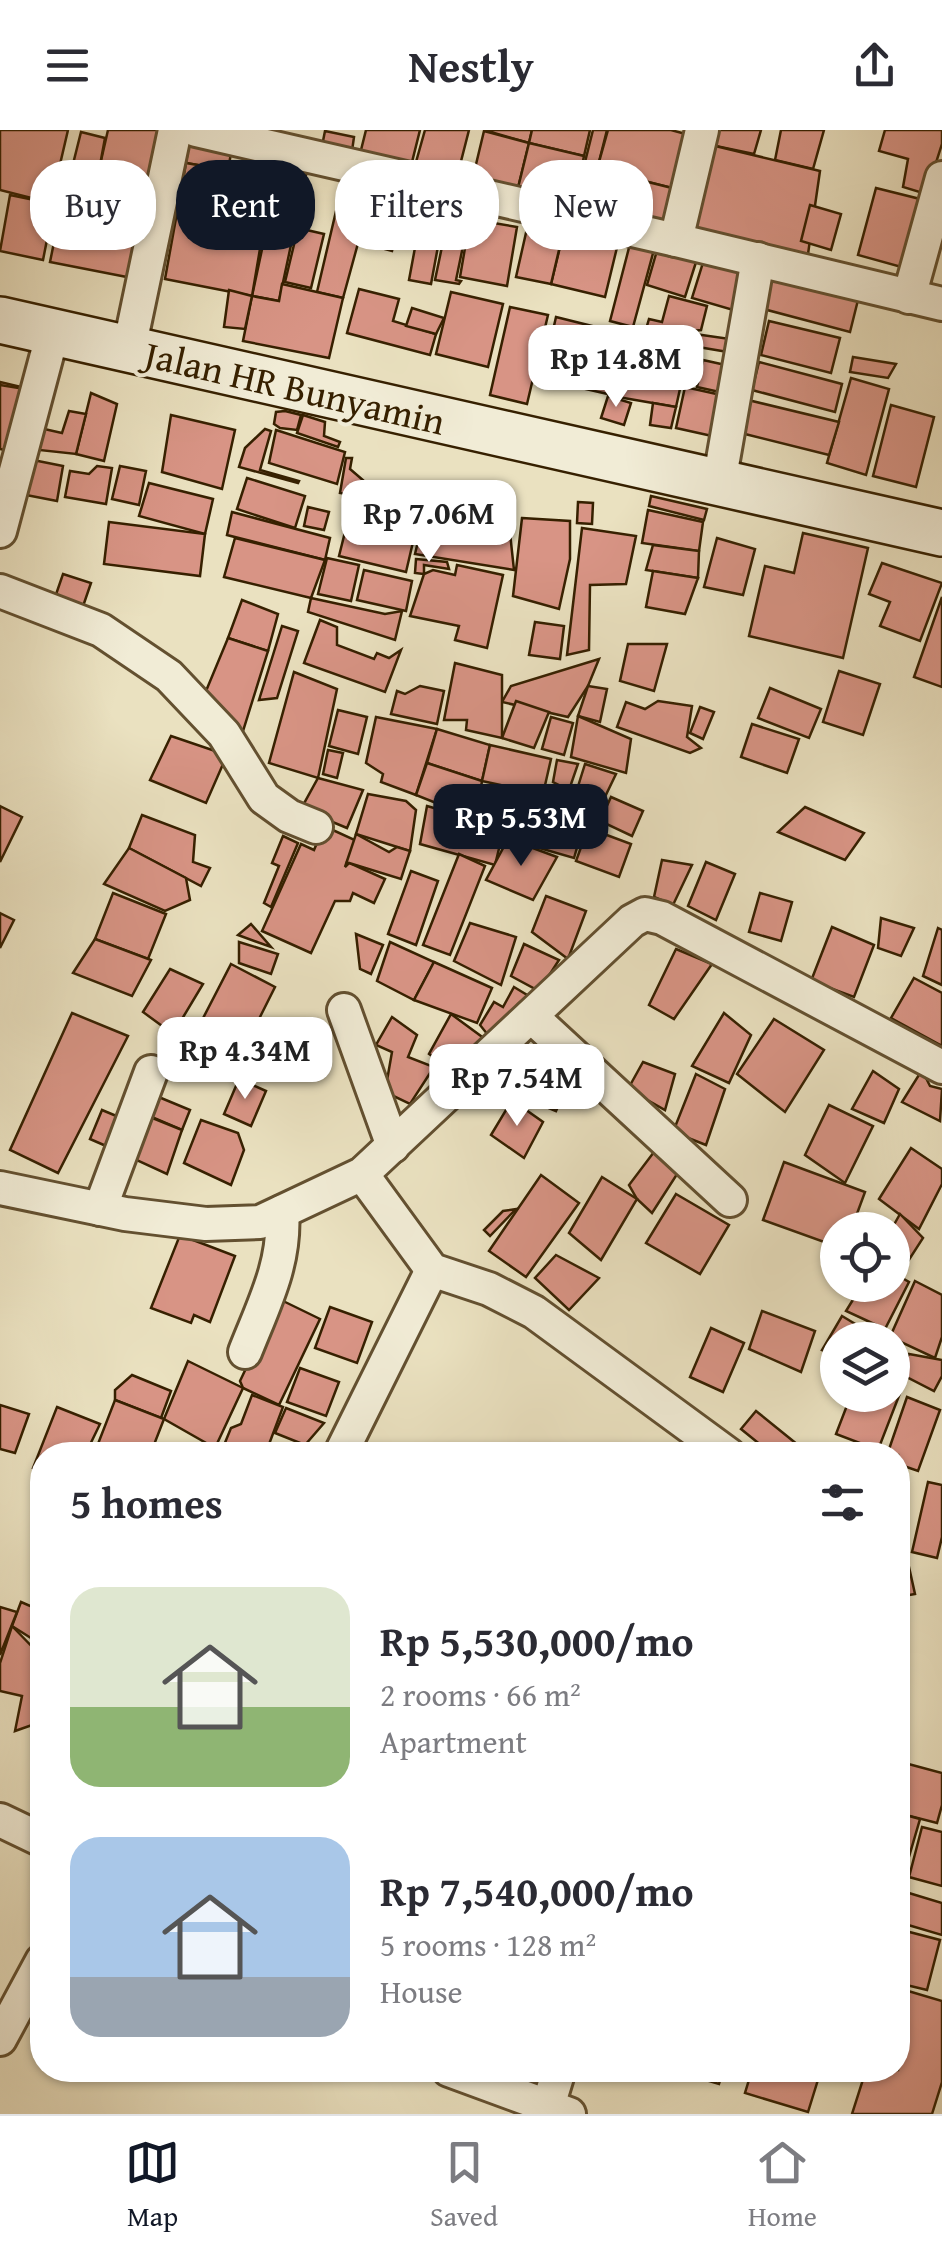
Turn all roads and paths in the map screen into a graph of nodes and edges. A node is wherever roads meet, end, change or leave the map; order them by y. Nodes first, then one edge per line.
1 (174, 130) edge
2 (196, 130) edge
3 (702, 130) edge
4 (236, 134) edge
5 (942, 178) edge
6 (676, 240) junction
7 (758, 259) junction
8 (909, 296) junction
9 (942, 304) edge
10 (0, 320) edge
11 (53, 332) junction
12 (129, 349) junction
13 (719, 483) junction
14 (0, 531) edge
15 (942, 533) edge
16 (0, 591) edge
17 (316, 827) dead end
18 (344, 1010) dead end
19 (531, 1016) junction
20 (942, 1066) edge
21 (150, 1072) dead end
22 (392, 1146) junction
23 (362, 1174) junction
24 (0, 1188) edge
25 (730, 1200) dead end
26 (100, 1209) junction
27 (282, 1212) junction
28 (432, 1270) junction
29 (245, 1352) dead end
30 (346, 1442) edge
31 (710, 1442) edge
32 (0, 1820) edge
33 (30, 1834) edge
34 (30, 1984) edge
35 (0, 2040) edge
36 (481, 2082) edge
37 (559, 2082) edge
38 (558, 2110) edge

1 - 12 street
2 - 4 street
3 - 6 street
4 - 6 street
5 - 8 street
6 - 7 street
7 - 8 street
7 - 13 street
8 - 9 street
10 - 11 main road, Jalan HR Bunyamin
11 - 12 main road, Jalan HR Bunyamin
11 - 14 street
12 - 13 main road, Jalan HR Bunyamin
13 - 15 main road, Jalan HR Bunyamin
16 - 17 street
18 - 22 street
19 - 20 street
19 - 22 street
19 - 25 street
21 - 26 street
22 - 23 street
23 - 27 street
23 - 28 street
24 - 26 street
26 - 27 street
27 - 29 street
28 - 30 street
28 - 31 street
32 - 33 street
34 - 35 street
36 - 38 street
37 - 38 street

